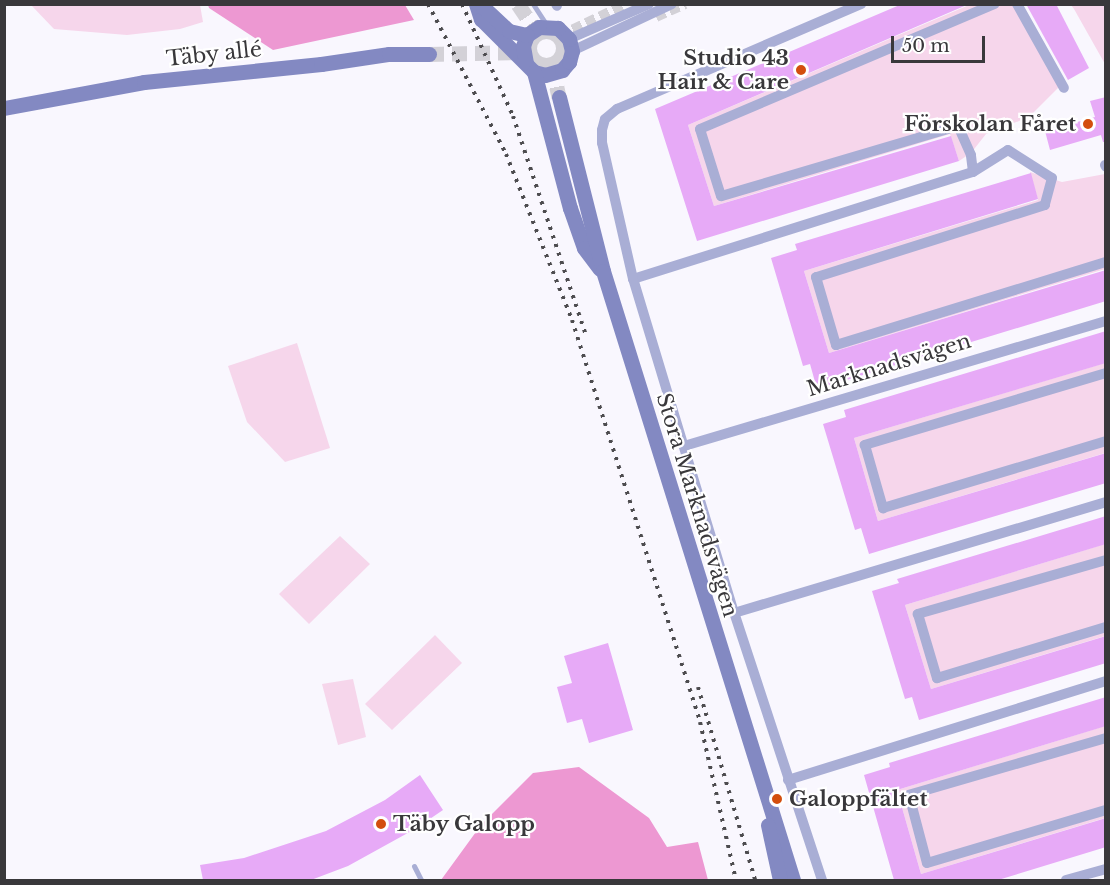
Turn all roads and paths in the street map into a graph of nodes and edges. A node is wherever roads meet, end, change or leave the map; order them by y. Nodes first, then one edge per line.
1 (478, 4) edge
2 (533, 4) edge
3 (649, 4) tunnel mouth
4 (672, 4) edge
5 (861, 4) edge
6 (995, 4) edge
7 (1017, 4) edge
8 (546, 26) junction
9 (527, 35) junction
10 (570, 45) junction
11 (429, 54) tunnel mouth
12 (530, 67) junction
13 (562, 70) junction
14 (1064, 88) dead end
15 (559, 97) tunnel mouth
16 (4, 108) edge
17 (973, 172) junction
18 (1106, 262) edge
19 (603, 271) junction
20 (633, 279) junction
21 (1106, 321) edge
22 (1106, 373) edge
23 (1106, 441) edge
24 (684, 446) junction
25 (1106, 502) edge
26 (1106, 560) edge
27 (734, 613) junction
28 (1106, 627) edge
29 (1106, 681) edge
30 (1106, 738) edge
31 (752, 752) junction
32 (788, 780) junction
33 (1106, 810) edge
34 (414, 866) dead end
35 (1106, 869) edge
36 (421, 880) edge
37 (780, 880) edge
38 (793, 880) edge
39 (822, 880) edge
40 (1066, 880) edge

1 - 9 street
1 - 12 street
2 - 8 lane
3 - 10 street
4 - 10 street
5 - 20 street
6 - 17 street
7 - 14 street
8 - 9 street
8 - 10 street
9 - 12 street
10 - 13 street
11 - 16 street, Täby allé
12 - 13 street
12 - 19 street, Stora Marknadsvägen
13 - 19 street, Stora Marknadsvägen
15 - 19 street, Stora Marknadsvägen
17 - 18 street
17 - 20 street
19 - 31 street, Stora Marknadsvägen
20 - 24 street
21 - 24 street, Marknadsvägen
22 - 23 street
24 - 27 street
25 - 27 street
26 - 28 street
27 - 32 street
29 - 32 street
30 - 33 street
31 - 37 street, Stora Marknadsvägen
31 - 38 street, Stora Marknadsvägen
32 - 39 street
34 - 36 lane
35 - 40 street

